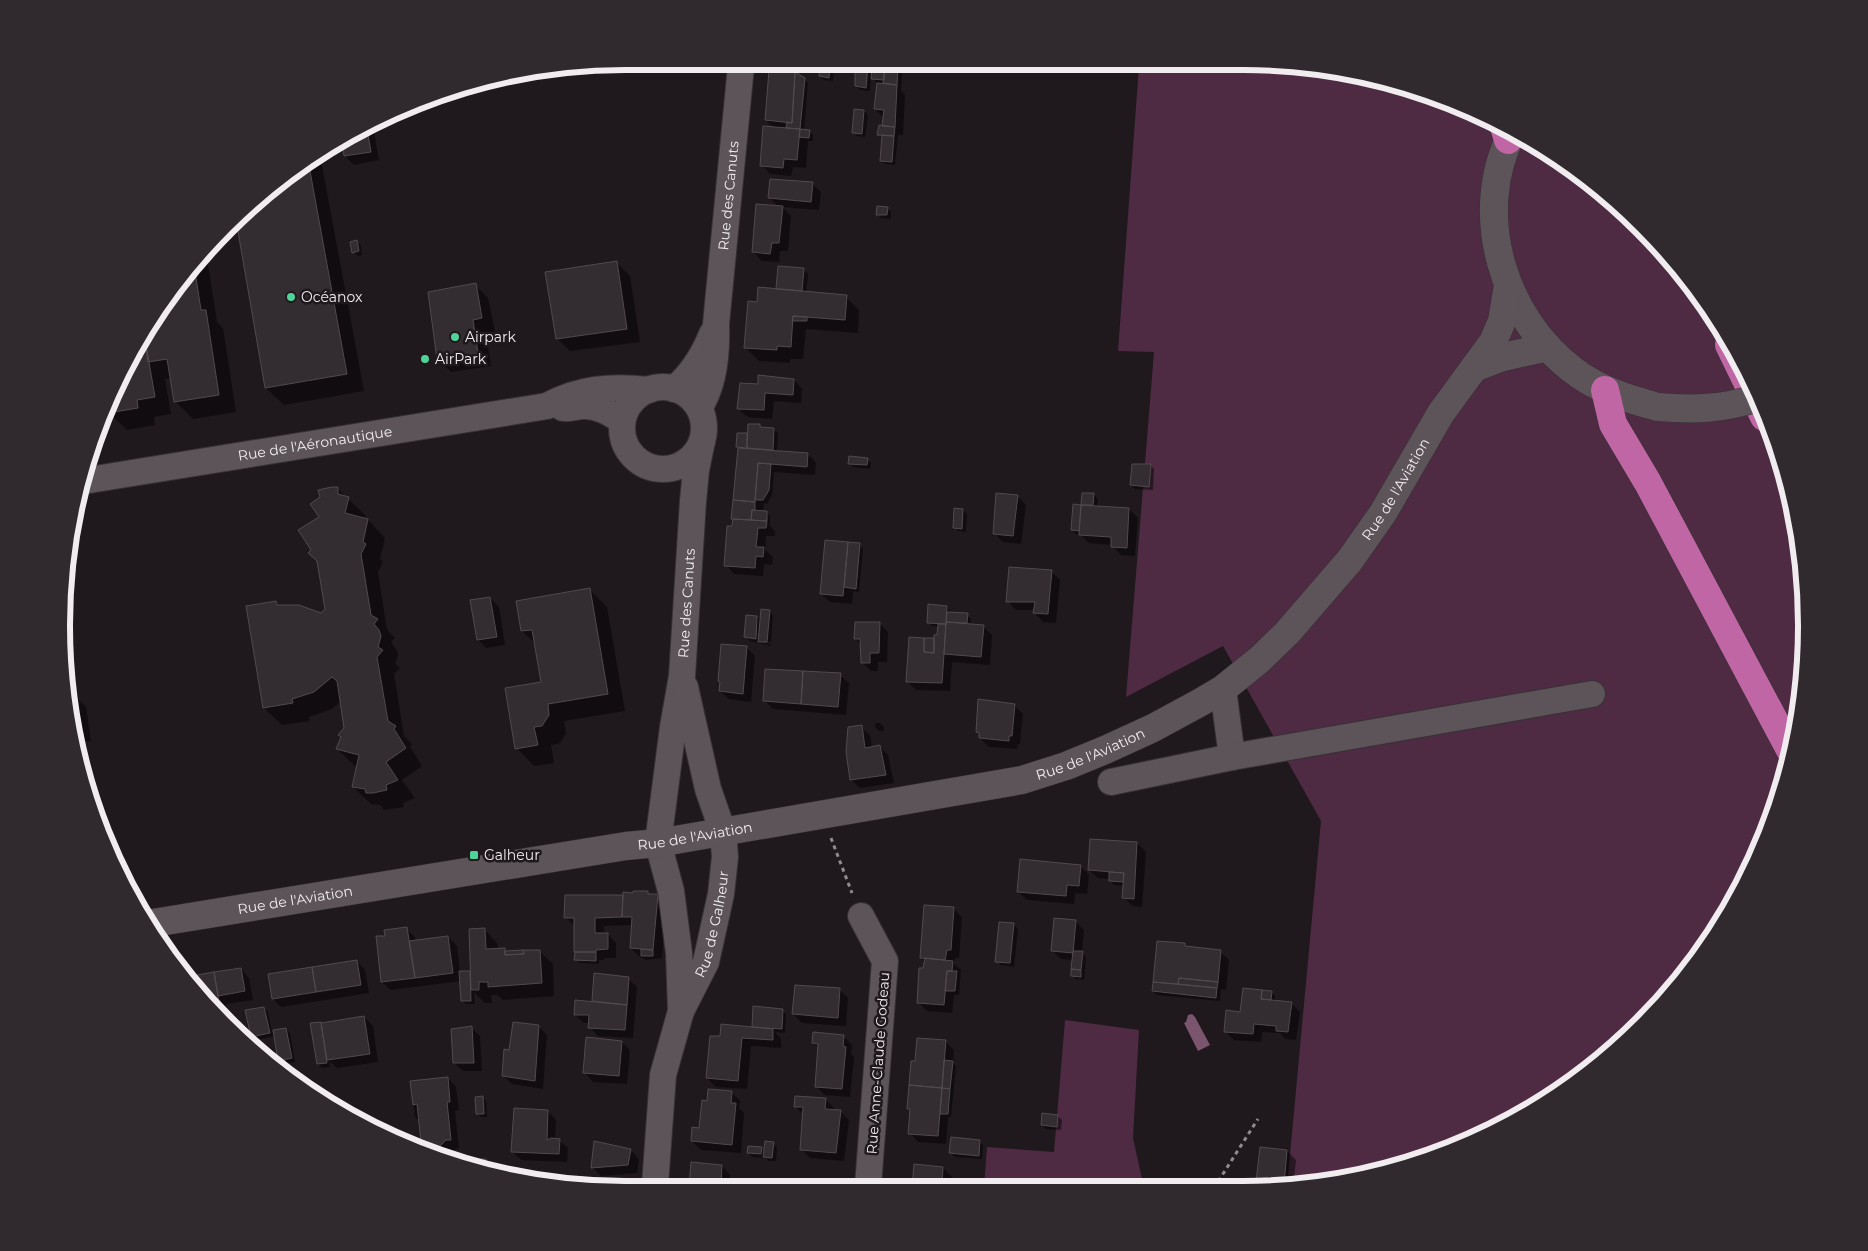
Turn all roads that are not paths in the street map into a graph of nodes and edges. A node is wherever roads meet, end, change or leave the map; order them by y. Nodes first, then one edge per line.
1 (742, 70) edge
2 (1507, 137) edge
3 (1508, 285) junction
4 (716, 324) junction
5 (1548, 348) junction
6 (1474, 368) junction
7 (661, 389) junction
8 (1605, 390) junction
9 (1750, 400) edge
10 (547, 406) junction
11 (699, 408) junction
12 (622, 421) junction
13 (702, 441) junction
14 (90, 480) edge
15 (682, 676) junction
16 (1223, 689) junction
17 (1592, 694) dead end
18 (1785, 741) edge
19 (1232, 757) junction
20 (1111, 782) dead end
21 (723, 832) junction
22 (658, 843) junction
23 (861, 916) road end
24 (157, 923) edge
25 (681, 1011) junction
26 (655, 1181) edge
27 (868, 1181) edge

1 - 4 street, Rue des Canuts
2 - 3 street
3 - 5 street
3 - 6 street, Rue de l'Aviation
4 - 7 street, Rue des Canuts
4 - 11 street, Rue des Canuts
5 - 6 street
5 - 8 street
6 - 16 street, Rue de l'Aviation
7 - 10 street, Rue de l'Aéronautique
7 - 11 street
7 - 12 street
8 - 9 street, bridge
8 - 18 highway
10 - 12 street, Rue de l'Aéronautique
10 - 14 street, Rue de l'Aéronautique
11 - 13 street
12 - 13 street
13 - 15 street, Rue des Canuts
15 - 21 street, Rue des Canuts
15 - 22 street, Rue des Canuts
16 - 19 street
16 - 21 street, Rue de l'Aviation
17 - 19 street
19 - 20 street
21 - 22 street, Rue de l'Aviation
21 - 25 street, Rue de Galheur
22 - 24 street, Rue de l'Aviation
22 - 25 street, Rue de Galheur
23 - 27 street, Rue Anne-Claude Godeau
25 - 26 street, Rue de Galheur

